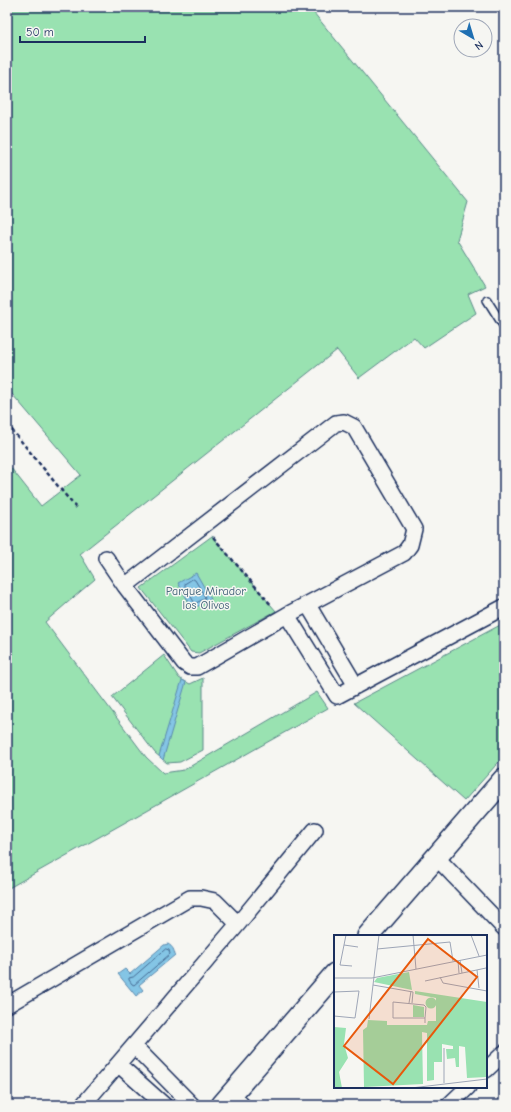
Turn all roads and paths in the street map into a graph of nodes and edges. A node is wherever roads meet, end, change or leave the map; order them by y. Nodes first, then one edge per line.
1 (487, 300) dead end
2 (504, 327) edge
3 (7, 424) edge
4 (76, 508) dead end
5 (212, 536) dead end
6 (106, 558) dead end
7 (125, 586) junction
8 (308, 605) junction
9 (504, 607) edge
10 (282, 613) junction
11 (356, 686) junction
12 (504, 779) edge
13 (315, 830) dead end
14 (436, 857) junction
15 (238, 924) junction
16 (504, 928) edge
17 (369, 935) edge
18 (334, 975) edge
19 (7, 1005) edge
20 (134, 1046) junction
21 (504, 1053) edge
22 (118, 1064) junction
23 (487, 1069) edge
24 (467, 1088) edge
25 (232, 1101) edge
26 (83, 1105) edge
27 (164, 1105) edge
28 (192, 1105) edge
29 (449, 1105) edge

1 - 2 lane
3 - 4 path
5 - 10 path
6 - 7 street
7 - 8 street
7 - 10 street
8 - 10 street
8 - 11 street
9 - 11 street
10 - 11 street
12 - 14 street
13 - 15 street
14 - 16 street
14 - 17 street
15 - 19 street
15 - 20 street
18 - 25 street
20 - 22 street
20 - 28 street
21 - 23 street
22 - 26 street
22 - 27 street
24 - 29 street

